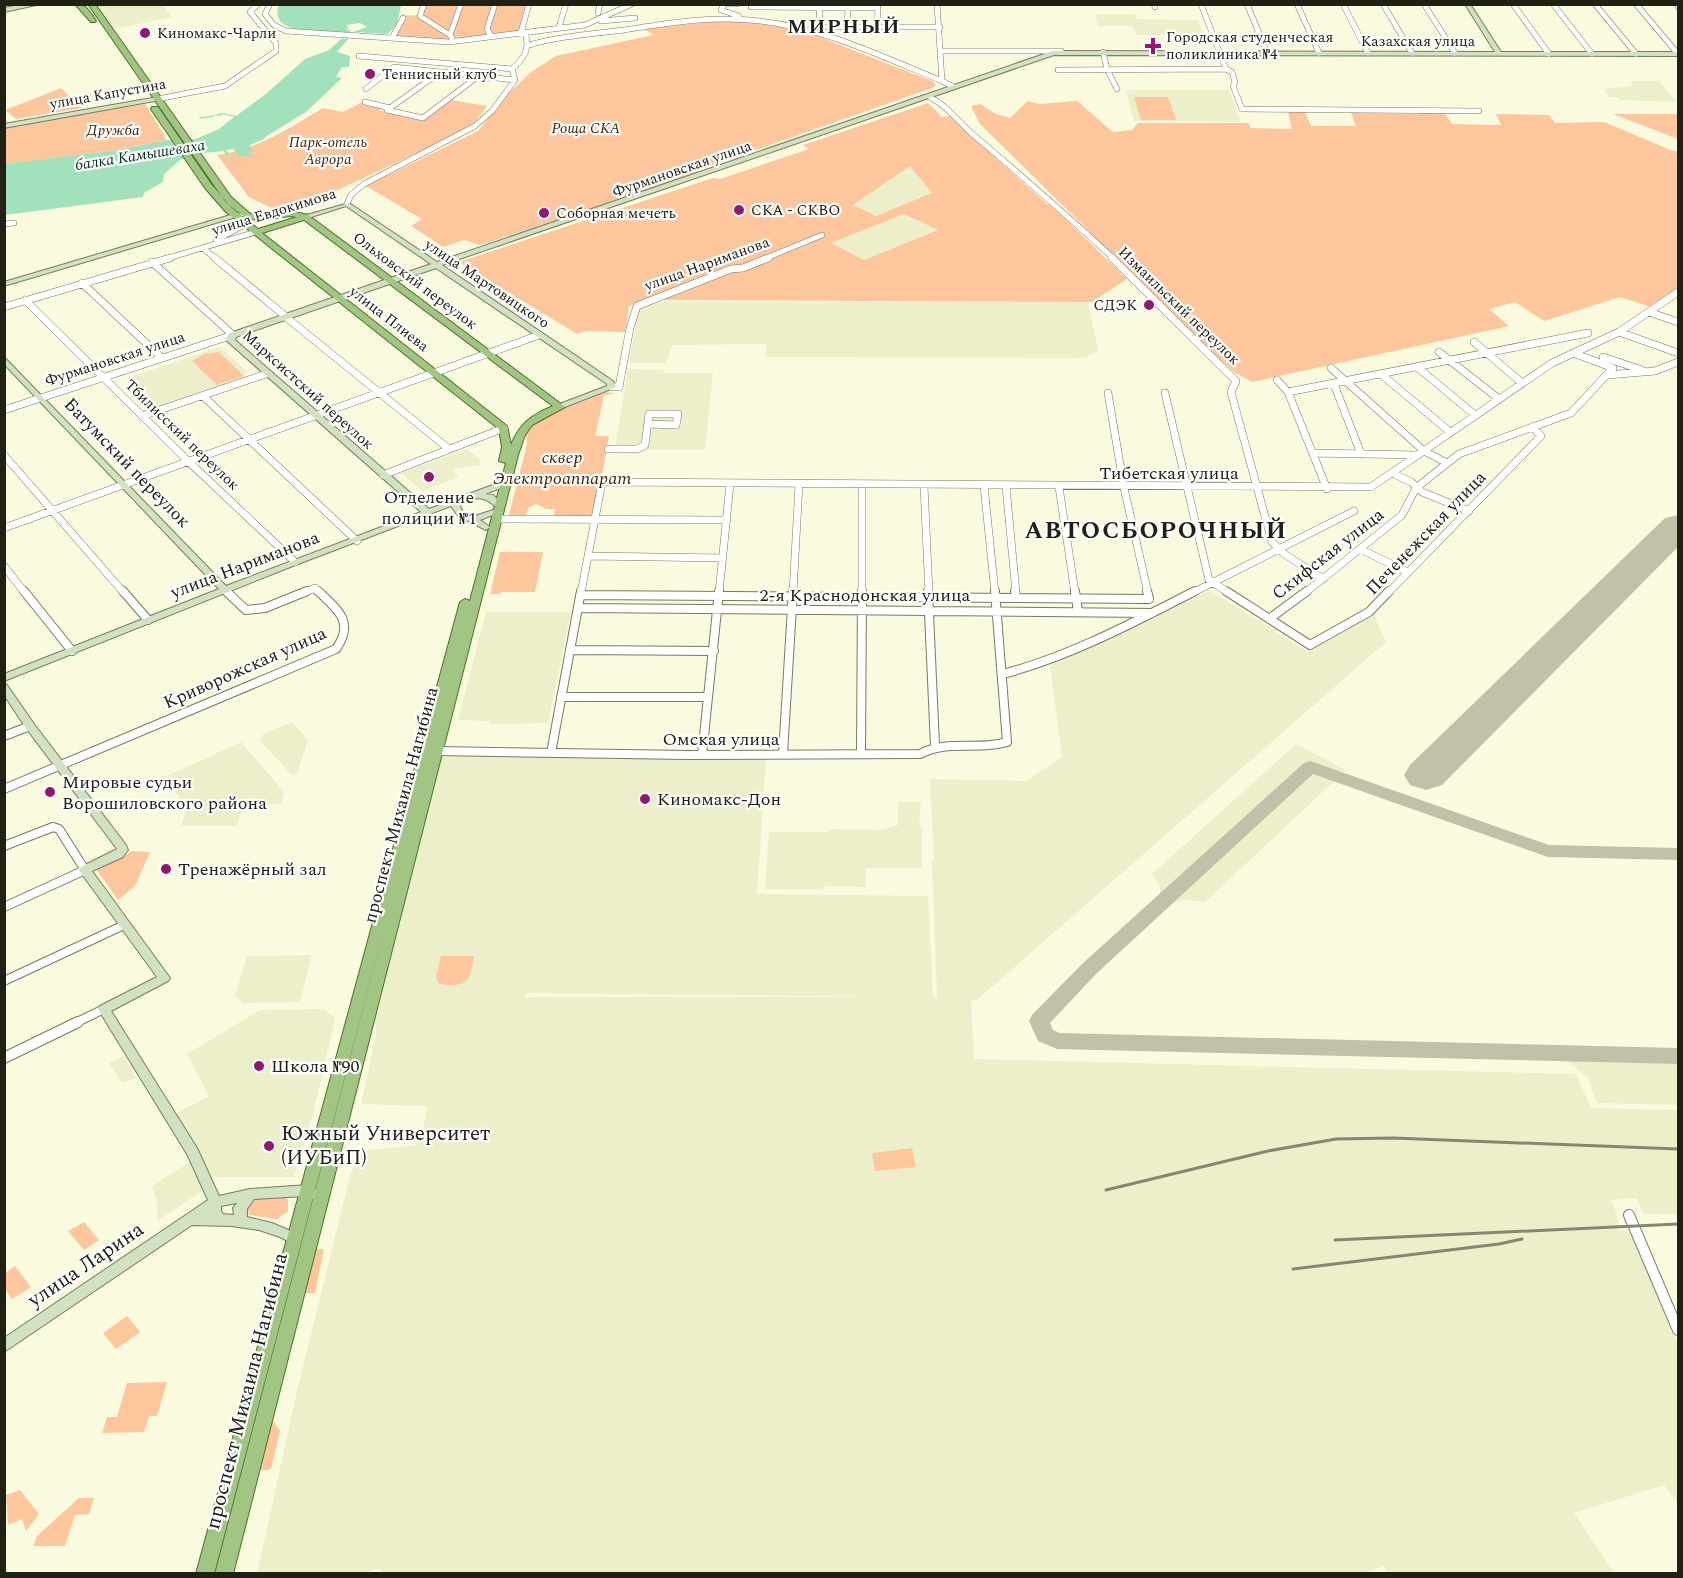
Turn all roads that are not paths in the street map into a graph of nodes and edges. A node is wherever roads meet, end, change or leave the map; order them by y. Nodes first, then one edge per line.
1 (33, 4) edge
2 (39, 4) edge
3 (78, 4) edge
4 (91, 4) edge
5 (258, 4) edge
6 (270, 4) edge
7 (424, 4) edge
8 (461, 4) edge
9 (495, 4) edge
10 (529, 4) edge
11 (566, 4) edge
12 (600, 4) edge
13 (633, 4) edge
14 (737, 4) edge
15 (937, 4) edge
16 (1201, 4) edge
17 (1247, 4) edge
18 (1297, 4) edge
19 (1343, 4) edge
20 (1383, 4) edge
21 (1424, 4) edge
22 (1467, 4) edge
23 (1513, 4) edge
24 (1553, 4) edge
25 (1595, 4) edge
26 (1636, 4) edge
27 (722, 5) edge
28 (819, 6) edge
29 (751, 8) dead end
30 (848, 8) junction
31 (4, 10) edge
32 (598, 13) dead end
33 (402, 18) dead end
34 (635, 18) dead end
35 (737, 19) junction
36 (597, 20) junction
37 (560, 27) junction
38 (820, 27) junction
39 (848, 27) junction
40 (877, 27) junction
41 (940, 27) junction
42 (523, 32) junction
43 (816, 32) junction
44 (450, 35) junction
45 (490, 36) junction
46 (392, 38) junction
47 (454, 41) junction
48 (529, 45) junction
49 (941, 51) junction
50 (1086, 52) junction
51 (1103, 52) junction
52 (1220, 52) junction
53 (1267, 53) junction
54 (1319, 53) junction
55 (1368, 53) junction
56 (1412, 53) junction
57 (1455, 53) junction
58 (1500, 54) junction
59 (1549, 54) junction
60 (1592, 54) junction
61 (1636, 54) junction
62 (1678, 54) edge
63 (1039, 55) junction
64 (359, 56) dead end
65 (512, 69) junction
66 (1107, 69) junction
67 (1226, 69) junction
68 (1059, 70) dead end
69 (439, 73) junction
70 (986, 77) junction
71 (477, 78) junction
72 (515, 80) junction
73 (942, 81) junction
74 (215, 83) dead end
75 (952, 86) junction
76 (366, 89) dead end
77 (1117, 89) dead end
78 (188, 93) junction
79 (928, 97) junction
80 (158, 99) junction
81 (149, 101) junction
82 (365, 102) dead end
83 (390, 108) junction
84 (1479, 111) dead end
85 (4, 126) edge
86 (347, 204) junction
87 (243, 216) junction
88 (305, 217) junction
89 (269, 218) junction
90 (14, 223) dead end
91 (4, 224) edge
92 (255, 231) junction
93 (822, 236) dead end
94 (202, 248) junction
95 (152, 262) junction
96 (438, 267) junction
97 (394, 282) junction
98 (82, 283) junction
99 (4, 284) edge
100 (1678, 292) edge
101 (342, 299) junction
102 (25, 300) junction
103 (4, 307) edge
104 (1649, 312) junction
105 (286, 317) junction
106 (1678, 322) edge
107 (1618, 332) junction
108 (1588, 333) dead end
109 (233, 335) junction
110 (539, 335) junction
111 (1474, 342) dead end
112 (1576, 351) junction
113 (1439, 352) dead end
114 (489, 353) junction
115 (1678, 353) edge
116 (1485, 354) junction
117 (162, 358) junction
118 (4, 359) edge
119 (1451, 361) junction
120 (1678, 362) edge
121 (1331, 368) dead end
122 (1417, 368) junction
123 (1647, 372) junction
124 (435, 373) junction
125 (266, 374) junction
126 (1381, 374) junction
127 (1607, 375) junction
128 (103, 378) junction
129 (1277, 380) dead end
130 (1345, 381) junction
131 (1522, 383) junction
132 (1334, 384) junction
133 (612, 387) junction
134 (1288, 392) junction
135 (380, 393) junction
136 (1108, 393) dead end
137 (1165, 393) dead end
138 (203, 396) junction
139 (42, 398) junction
140 (1499, 399) junction
141 (560, 407) junction
142 (4, 410) edge
143 (1475, 415) junction
144 (142, 416) junction
145 (315, 416) junction
146 (648, 424) dead end
147 (1532, 427) junction
148 (504, 428) junction
149 (1450, 432) junction
150 (249, 439) junction
151 (449, 449) junction
152 (608, 449) dead end
153 (1424, 451) junction
154 (1314, 453) junction
155 (1361, 454) junction
156 (4, 455) edge
157 (1416, 455) junction
158 (188, 461) junction
159 (1445, 462) junction
160 (1392, 473) junction
161 (382, 475) junction
162 (124, 484) junction
163 (730, 484) junction
164 (799, 484) junction
165 (862, 485) junction
166 (498, 486) junction
167 (924, 486) junction
168 (984, 486) junction
169 (1006, 486) junction
170 (1059, 487) junction
171 (1125, 488) junction
172 (1187, 488) junction
173 (1416, 488) junction
174 (1259, 489) junction
175 (1327, 489) junction
176 (473, 495) junction
177 (456, 501) junction
178 (54, 510) junction
179 (1354, 511) dead end
180 (1469, 511) junction
181 (428, 513) junction
182 (458, 514) junction
183 (493, 514) junction
184 (595, 519) junction
185 (727, 520) junction
186 (4, 528) edge
187 (357, 541) junction
188 (1278, 549) junction
189 (1360, 549) junction
190 (589, 556) junction
191 (723, 558) junction
192 (295, 562) junction
193 (4, 566) edge
194 (1408, 572) junction
195 (1323, 579) junction
196 (1211, 582) junction
197 (225, 590) junction
198 (581, 595) junction
199 (720, 596) junction
200 (793, 596) junction
201 (861, 597) junction
202 (929, 598) junction
203 (994, 598) junction
204 (1016, 598) junction
205 (1076, 599) junction
206 (1149, 600) junction
207 (578, 608) junction
208 (1160, 608) junction
209 (718, 609) junction
210 (792, 610) junction
211 (861, 610) junction
212 (928, 611) junction
213 (996, 612) junction
214 (1078, 612) junction
215 (1152, 613) junction
216 (1269, 619) junction
217 (148, 620) junction
218 (570, 650) junction
219 (72, 651) junction
220 (714, 651) junction
221 (1003, 674) junction
222 (4, 678) edge
223 (4, 687) edge
224 (561, 697) junction
225 (708, 697) junction
226 (30, 726) junction
227 (4, 736) edge
228 (935, 746) junction
229 (436, 751) junction
230 (551, 753) junction
231 (783, 754) junction
232 (861, 754) junction
233 (702, 755) junction
234 (60, 766) junction
235 (4, 789) edge
236 (4, 846) edge
237 (85, 870) junction
238 (4, 907) edge
239 (124, 925) junction
240 (4, 981) edge
241 (104, 1009) junction
242 (4, 1058) edge
243 (250, 1194) junction
244 (313, 1195) junction
245 (215, 1202) junction
246 (1629, 1215) dead end
247 (218, 1218) junction
248 (190, 1219) junction
249 (241, 1222) junction
250 (298, 1229) junction
251 (1678, 1329) edge
252 (4, 1346) edge
253 (205, 1574) edge
254 (224, 1574) edge

1 - 31 street
2 - 31 street
3 - 81 main road
4 - 80 main road
5 - 78 street
6 - 46 street
7 - 44 street
8 - 44 street
9 - 45 street
10 - 42 street
11 - 37 street
12 - 32 street
13 - 36 street
14 - 27 street
15 - 41 street
16 - 52 street
17 - 53 street
18 - 54 street
19 - 55 street
20 - 56 street
21 - 57 street
22 - 58 street
23 - 59 street
24 - 60 street
25 - 61 street
26 - 62 street
27 - 35 street
28 - 29 street
28 - 30 street
28 - 38 street
30 - 39 street
30 - 40 street
33 - 46 street
34 - 36 street
35 - 43 street
35 - 48 street
36 - 37 street
37 - 42 street
38 - 39 street
38 - 43 street
39 - 40 street
40 - 41 street
41 - 49 street
42 - 45 street
42 - 48 street
43 - 73 street
44 - 47 street
45 - 47 street
46 - 47 street
48 - 65 street
49 - 63 street
49 - 73 street
50 - 51 street, Казахская улица
50 - 63 street, Казахская улица
50 - 70 street
51 - 52 street, Казахская улица
51 - 66 street
52 - 53 street, Казахская улица
52 - 67 street
53 - 54 street, Казахская улица
54 - 55 street, Казахская улица
55 - 56 street, Казахская улица
56 - 57 street, Казахская улица
57 - 58 street, Казахская улица
58 - 59 street, Казахская улица
59 - 60 street, Казахская улица
60 - 61 street, Казахская улица
61 - 62 street, Казахская улица
63 - 70 street, Казахская улица
64 - 65 street
65 - 72 street
66 - 67 street
66 - 68 street
66 - 77 street
67 - 84 street
69 - 71 street
69 - 76 street
69 - 83 street
70 - 75 street
70 - 79 street
71 - 72 street
71 - 83 street
72 - 86 street, улица Евдокимова
73 - 75 street
74 - 78 street, улица Капустина
75 - 79 street
78 - 80 street, улица Капустина
79 - 96 street, Фурмановская улица
79 - 174 street, Измаильский переулок
80 - 81 street, улица Капустина
80 - 87 main road
81 - 85 street, улица Капустина
81 - 87 main road
82 - 83 street
86 - 88 street, улица Евдокимова
86 - 96 street, улица Мартовицкого
87 - 89 main road
87 - 92 main road, улица Плиева
87 - 94 street
87 - 99 street, улица Евдокимова
88 - 89 main road
88 - 92 main road, улица Евдокимова
88 - 97 main road, Ольховский переулок
89 - 92 main road
90 - 91 street
92 - 94 street, улица Евдокимова
92 - 101 main road, улица Плиева
93 - 133 street, улица Нариманова
94 - 95 street, улица Евдокимова
94 - 105 street
95 - 98 street, улица Евдокимова
95 - 109 street, Марксистский переулок
96 - 97 street, Фурмановская улица
96 - 110 street, улица Мартовицкого
97 - 101 street, Фурмановская улица
97 - 114 main road, Ольховский переулок
98 - 102 street, улица Евдокимова
98 - 117 street
100 - 104 street, Тибетская улица
101 - 105 street, Фурмановская улица
101 - 124 main road, улица Плиева
102 - 103 street, улица Евдокимова
102 - 128 street, Тбилисский переулок
104 - 106 street
104 - 107 street, Тибетская улица
105 - 109 street, Фурмановская улица
105 - 135 street
107 - 112 street, Тибетская улица
107 - 115 street
108 - 116 street
109 - 117 street, Фурмановская улица
109 - 125 street, Марксистский переулок
110 - 114 street
110 - 133 street, улица Мартовицкого
111 - 116 street
112 - 123 street
112 - 127 street
112 - 131 street, Тибетская улица
113 - 119 street
114 - 124 street
114 - 141 main road, Ольховский переулок
116 - 119 street
116 - 131 street
117 - 128 street, Фурмановская улица
118 - 139 street, Батумский переулок
119 - 122 street
119 - 140 street
120 - 123 street
121 - 130 street
122 - 126 street
122 - 143 street
123 - 127 street
124 - 135 street
124 - 148 main road, улица Плиева
125 - 138 street
125 - 145 street, Марксистский переулок
126 - 130 street
126 - 149 street
127 - 147 street, Скифская улица
128 - 139 street, Фурмановская улица
128 - 144 street, Тбилисский переулок
129 - 134 street
130 - 132 street
130 - 153 street
131 - 140 street, Тибетская улица
132 - 134 street
132 - 155 street
133 - 141 street
134 - 154 street
135 - 145 street
135 - 151 street
136 - 171 street
137 - 172 street
138 - 144 street
138 - 150 street
139 - 142 street, Фурмановская улица
139 - 162 street, Батумский переулок
140 - 143 street, Тибетская улица
141 - 183 main road, проспект Михаила Нагибина
143 - 149 street, Тибетская улица
144 - 158 street, Тбилисский переулок
145 - 150 street
145 - 161 street, Марксистский переулок
146 - 152 street
147 - 159 street, Скифская улица
147 - 180 street, Печенежская улица
148 - 151 street
148 - 166 main road, проспект Михаила Нагибина
149 - 153 street, Тибетская улица
150 - 158 street
150 - 187 street
151 - 161 street
153 - 157 street, Тибетская улица
153 - 159 street
154 - 155 street
154 - 175 street
155 - 157 street
156 - 178 street
157 - 160 street, Тибетская улица
158 - 162 street
158 - 192 street, Тбилисский переулок
159 - 173 street, Скифская улица
160 - 173 street
160 - 175 street, Тибетская улица
161 - 181 street, Марксистский переулок
162 - 178 street
162 - 197 street, Батумский переулок
163 - 164 street, Тибетская улица
163 - 184 street, Тибетская улица
163 - 185 street
164 - 165 street, Тибетская улица
164 - 200 street
165 - 167 street, Тибетская улица
165 - 201 street
166 - 176 street, улица Нариманова
166 - 183 main road, проспект Михаила Нагибина
167 - 168 street, Тибетская улица
167 - 202 street
168 - 169 street, Тибетская улица
168 - 203 street
169 - 170 street, Тибетская улица
169 - 204 street
170 - 171 street, Тибетская улица
170 - 205 street
171 - 172 street, Тибетская улица
171 - 206 street
172 - 174 street, Тибетская улица
172 - 196 street
173 - 180 street
173 - 189 street, Скифская улица
174 - 175 street, Тибетская улица
174 - 188 street, Измаильский переулок
176 - 177 street, улица Нариманова
176 - 183 street
177 - 181 street, улица Нариманова
177 - 182 street
178 - 186 street
178 - 217 street
179 - 188 street
180 - 194 street, Печенежская улица
181 - 182 street
181 - 187 street, улица Нариманова
182 - 183 street
183 - 184 street
183 - 229 main road, проспект Михаила Нагибина
183 - 244 main road, проспект Михаила Нагибина
184 - 185 street
184 - 190 street
185 - 191 street
187 - 192 street, улица Нариманова
188 - 195 street
188 - 196 street
189 - 194 street
189 - 195 street, Скифская улица
190 - 191 street
190 - 198 street
191 - 199 street
192 - 197 street, улица Нариманова
193 - 219 street
194 - 216 street, Печенежская улица
195 - 216 street, Скифская улица
196 - 208 street
196 - 216 street
197 - 217 street, улица Нариманова
197 - 234 street, Криворожская улица
198 - 199 street
198 - 207 street
199 - 200 street
199 - 209 street
200 - 201 street
200 - 210 street
201 - 202 street
201 - 211 street
202 - 203 street
202 - 212 street
203 - 204 street
203 - 213 street
204 - 205 street
205 - 206 street
205 - 214 street
206 - 208 street
207 - 209 street, 2-я Краснодонская улица
207 - 218 street
208 - 215 street
209 - 210 street, 2-я Краснодонская улица
209 - 220 street
210 - 211 street, 2-я Краснодонская улица
210 - 231 street
211 - 212 street, 2-я Краснодонская улица
211 - 232 street
212 - 213 street, 2-я Краснодонская улица
212 - 228 street
213 - 214 street, 2-я Краснодонская улица
213 - 221 street
214 - 215 street, 2-я Краснодонская улица
215 - 221 street
217 - 219 street, улица Нариманова
218 - 220 street
218 - 224 street
219 - 222 street, улица Нариманова
220 - 225 street
221 - 228 street, Омская улица
223 - 226 street
224 - 225 street
224 - 230 street
225 - 233 street
226 - 227 street
226 - 234 street
228 - 232 street, Омская улица
229 - 230 street, Омская улица
229 - 244 main road, проспект Михаила Нагибина
230 - 233 street, Омская улица
231 - 232 street, Омская улица
231 - 233 street, Омская улица
234 - 235 street, Криворожская улица
234 - 237 street
236 - 237 street
237 - 238 street
237 - 239 street
239 - 240 street
239 - 241 street
241 - 242 street
241 - 245 street
243 - 244 street
243 - 245 street
243 - 249 street
244 - 250 main road, проспект Михаила Нагибина
245 - 247 street
245 - 248 street, улица Ларина
246 - 251 street
247 - 248 street
247 - 249 street
248 - 252 street, улица Ларина
249 - 250 street
250 - 253 main road, проспект Михаила Нагибина
250 - 254 main road, проспект Михаила Нагибина

